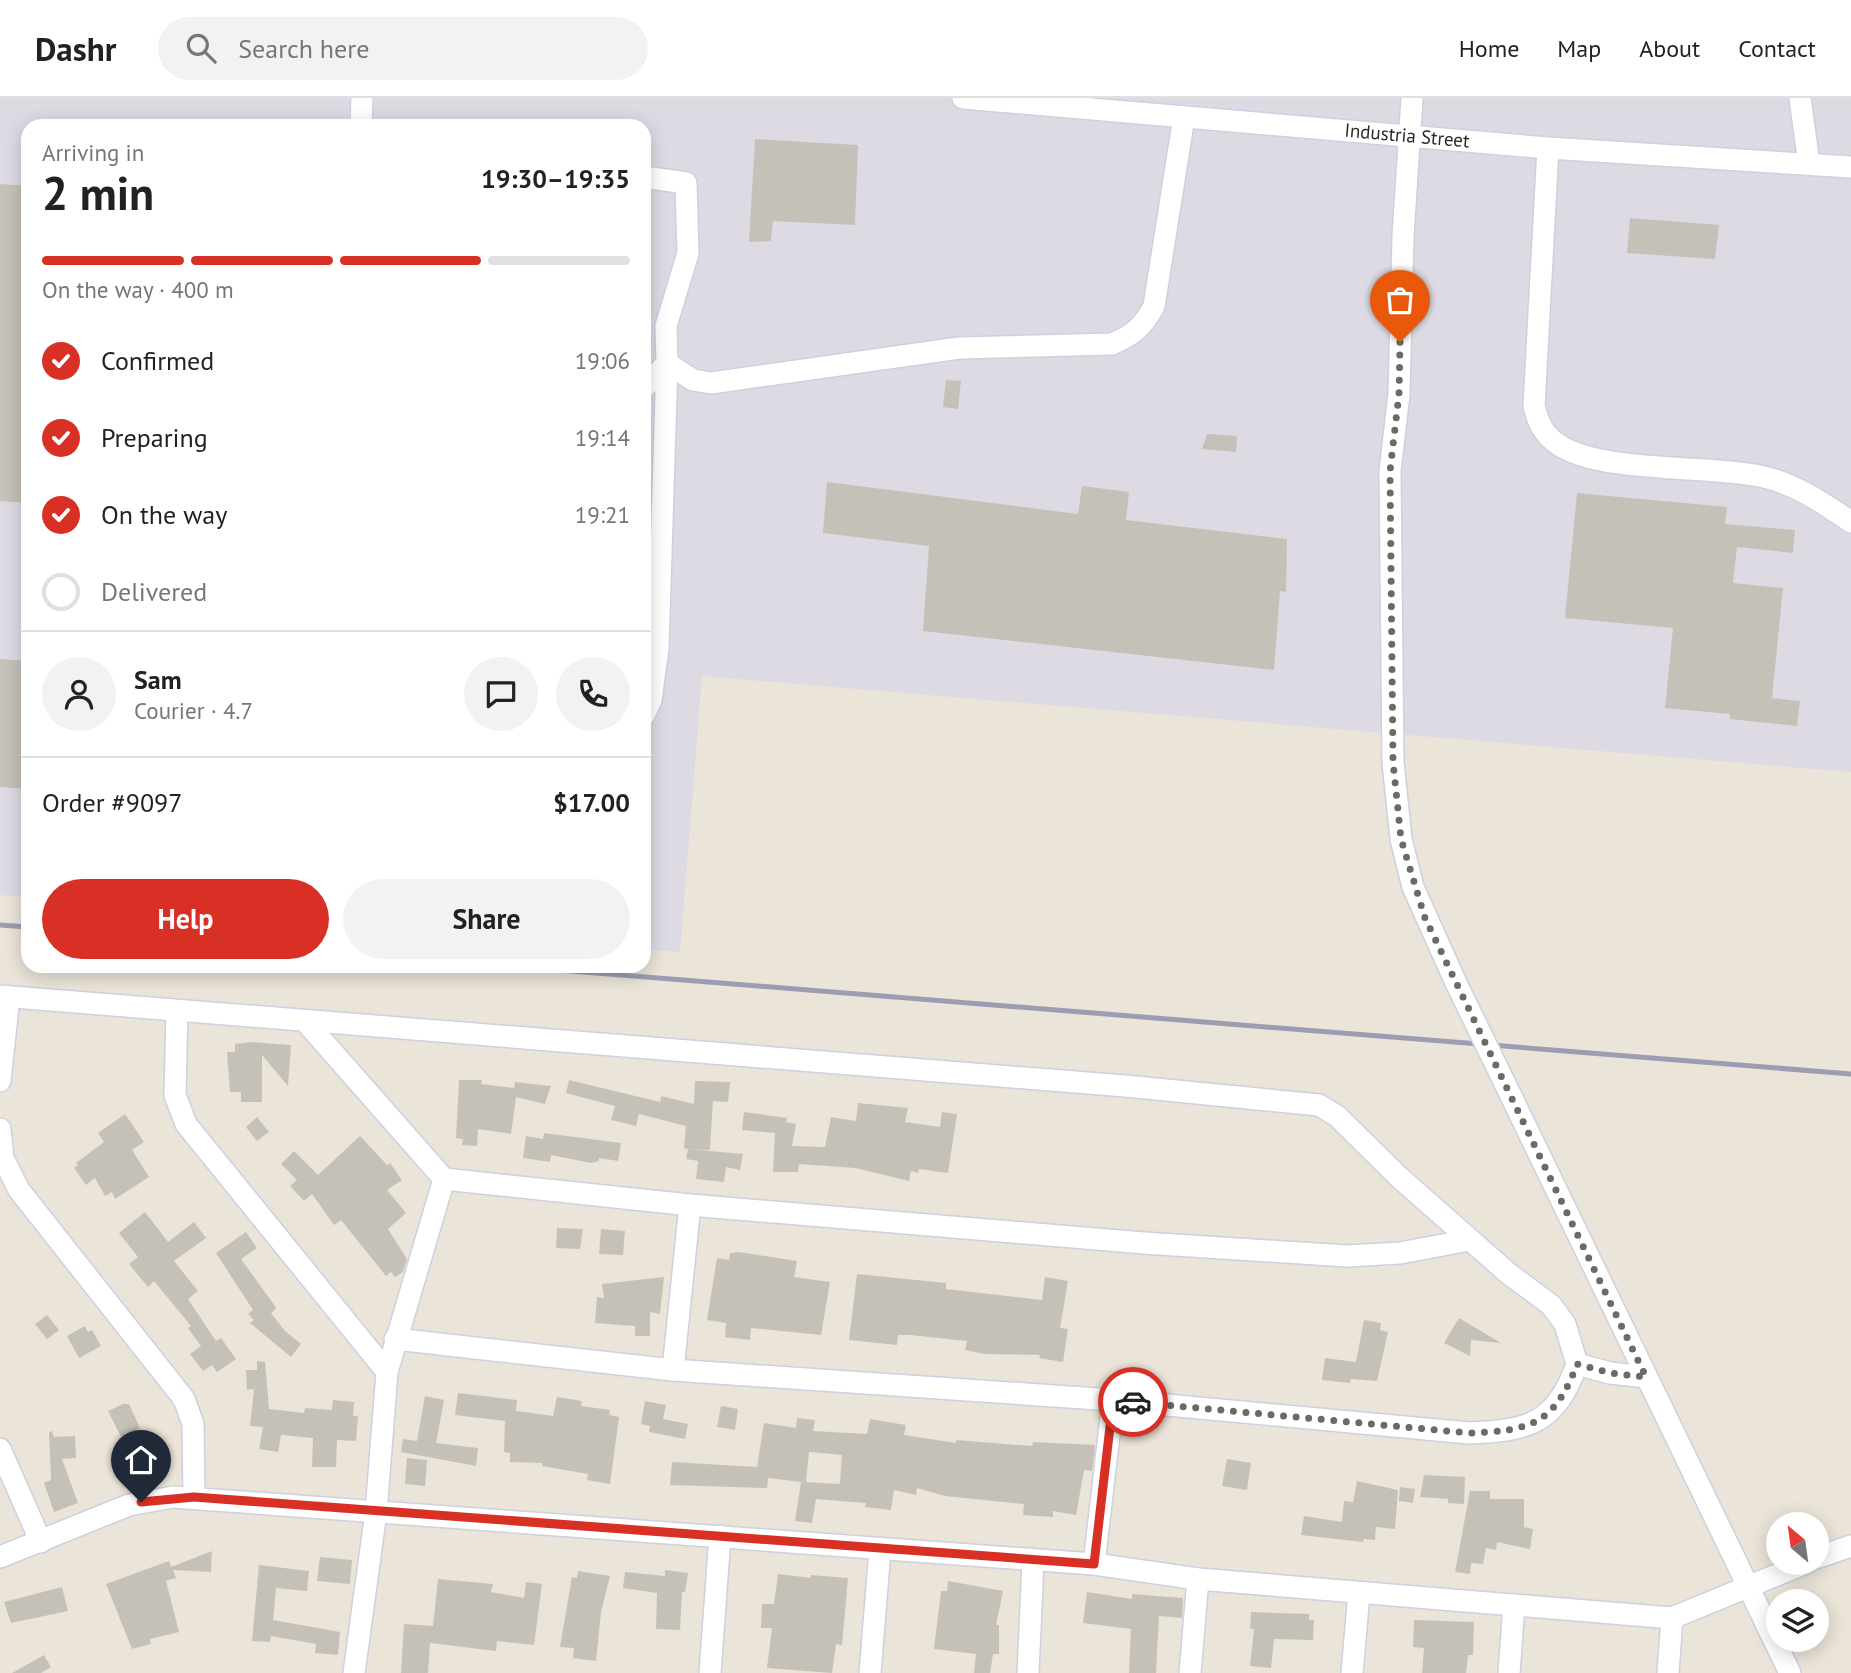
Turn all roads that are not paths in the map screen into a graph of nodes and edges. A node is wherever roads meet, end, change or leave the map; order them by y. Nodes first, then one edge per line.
1 (362, 98) edge
2 (963, 98) edge
3 (1412, 98) edge
4 (1800, 98) edge
5 (1078, 102) edge
6 (1184, 117) junction
7 (361, 119) edge
8 (1410, 134) junction
9 (1548, 148) junction
10 (1809, 164) junction
11 (1851, 167) edge
12 (651, 178) edge
13 (667, 363) junction
14 (651, 380) edge
15 (1851, 522) edge
16 (651, 699) edge
17 (4, 996) edge
18 (177, 1011) junction
19 (306, 1022) junction
20 (0, 1081) edge
21 (0, 1129) edge
22 (444, 1179) junction
23 (690, 1205) junction
24 (1469, 1240) junction
25 (395, 1339) junction
26 (1577, 1364) junction
27 (673, 1370) junction
28 (387, 1372) junction
29 (1646, 1377) junction
30 (1113, 1401) junction
31 (0, 1450) edge
32 (194, 1497) junction
33 (376, 1512) junction
34 (1851, 1527) edge
35 (720, 1536) junction
36 (41, 1542) junction
37 (880, 1550) junction
38 (1833, 1551) edge
39 (0, 1557) edge
40 (1033, 1562) junction
41 (1094, 1564) junction
42 (1779, 1575) edge
43 (1198, 1579) junction
44 (1748, 1589) junction
45 (1359, 1593) junction
46 (1514, 1605) junction
47 (1672, 1618) junction
48 (354, 1673) edge
49 (710, 1673) edge
50 (870, 1673) edge
51 (1028, 1673) edge
52 (1190, 1673) edge
53 (1352, 1673) edge
54 (1509, 1673) edge
55 (1668, 1673) edge
56 (1790, 1673) edge

1 - 7 street
2 - 5 street, Industria Street
3 - 8 street
4 - 10 street
5 - 6 street, Industria Street
6 - 8 street, Industria Street
6 - 13 street
8 - 9 street, Industria Street
8 - 29 street, bridge
9 - 10 street, Industria Street
9 - 15 street
10 - 11 street, Industria Street
12 - 13 street
13 - 14 street
13 - 16 street
17 - 18 street
17 - 20 street
18 - 19 street
18 - 28 street
19 - 22 street
19 - 24 street
21 - 32 street
22 - 23 street
22 - 25 street
23 - 24 street
23 - 27 street
24 - 26 street
25 - 27 street
25 - 28 street
26 - 29 street
26 - 30 street
27 - 30 street
28 - 33 street
29 - 44 street
30 - 41 street
31 - 36 street
32 - 33 street
32 - 36 street
33 - 35 street
33 - 48 street
34 - 38 street
35 - 37 street
35 - 49 street
36 - 39 street
37 - 40 street
37 - 50 street
40 - 41 street
40 - 51 street
41 - 43 street
42 - 44 street
43 - 45 street
43 - 52 street
44 - 47 street
44 - 56 street
45 - 46 street
45 - 53 street
46 - 47 street
46 - 54 street
47 - 55 street

